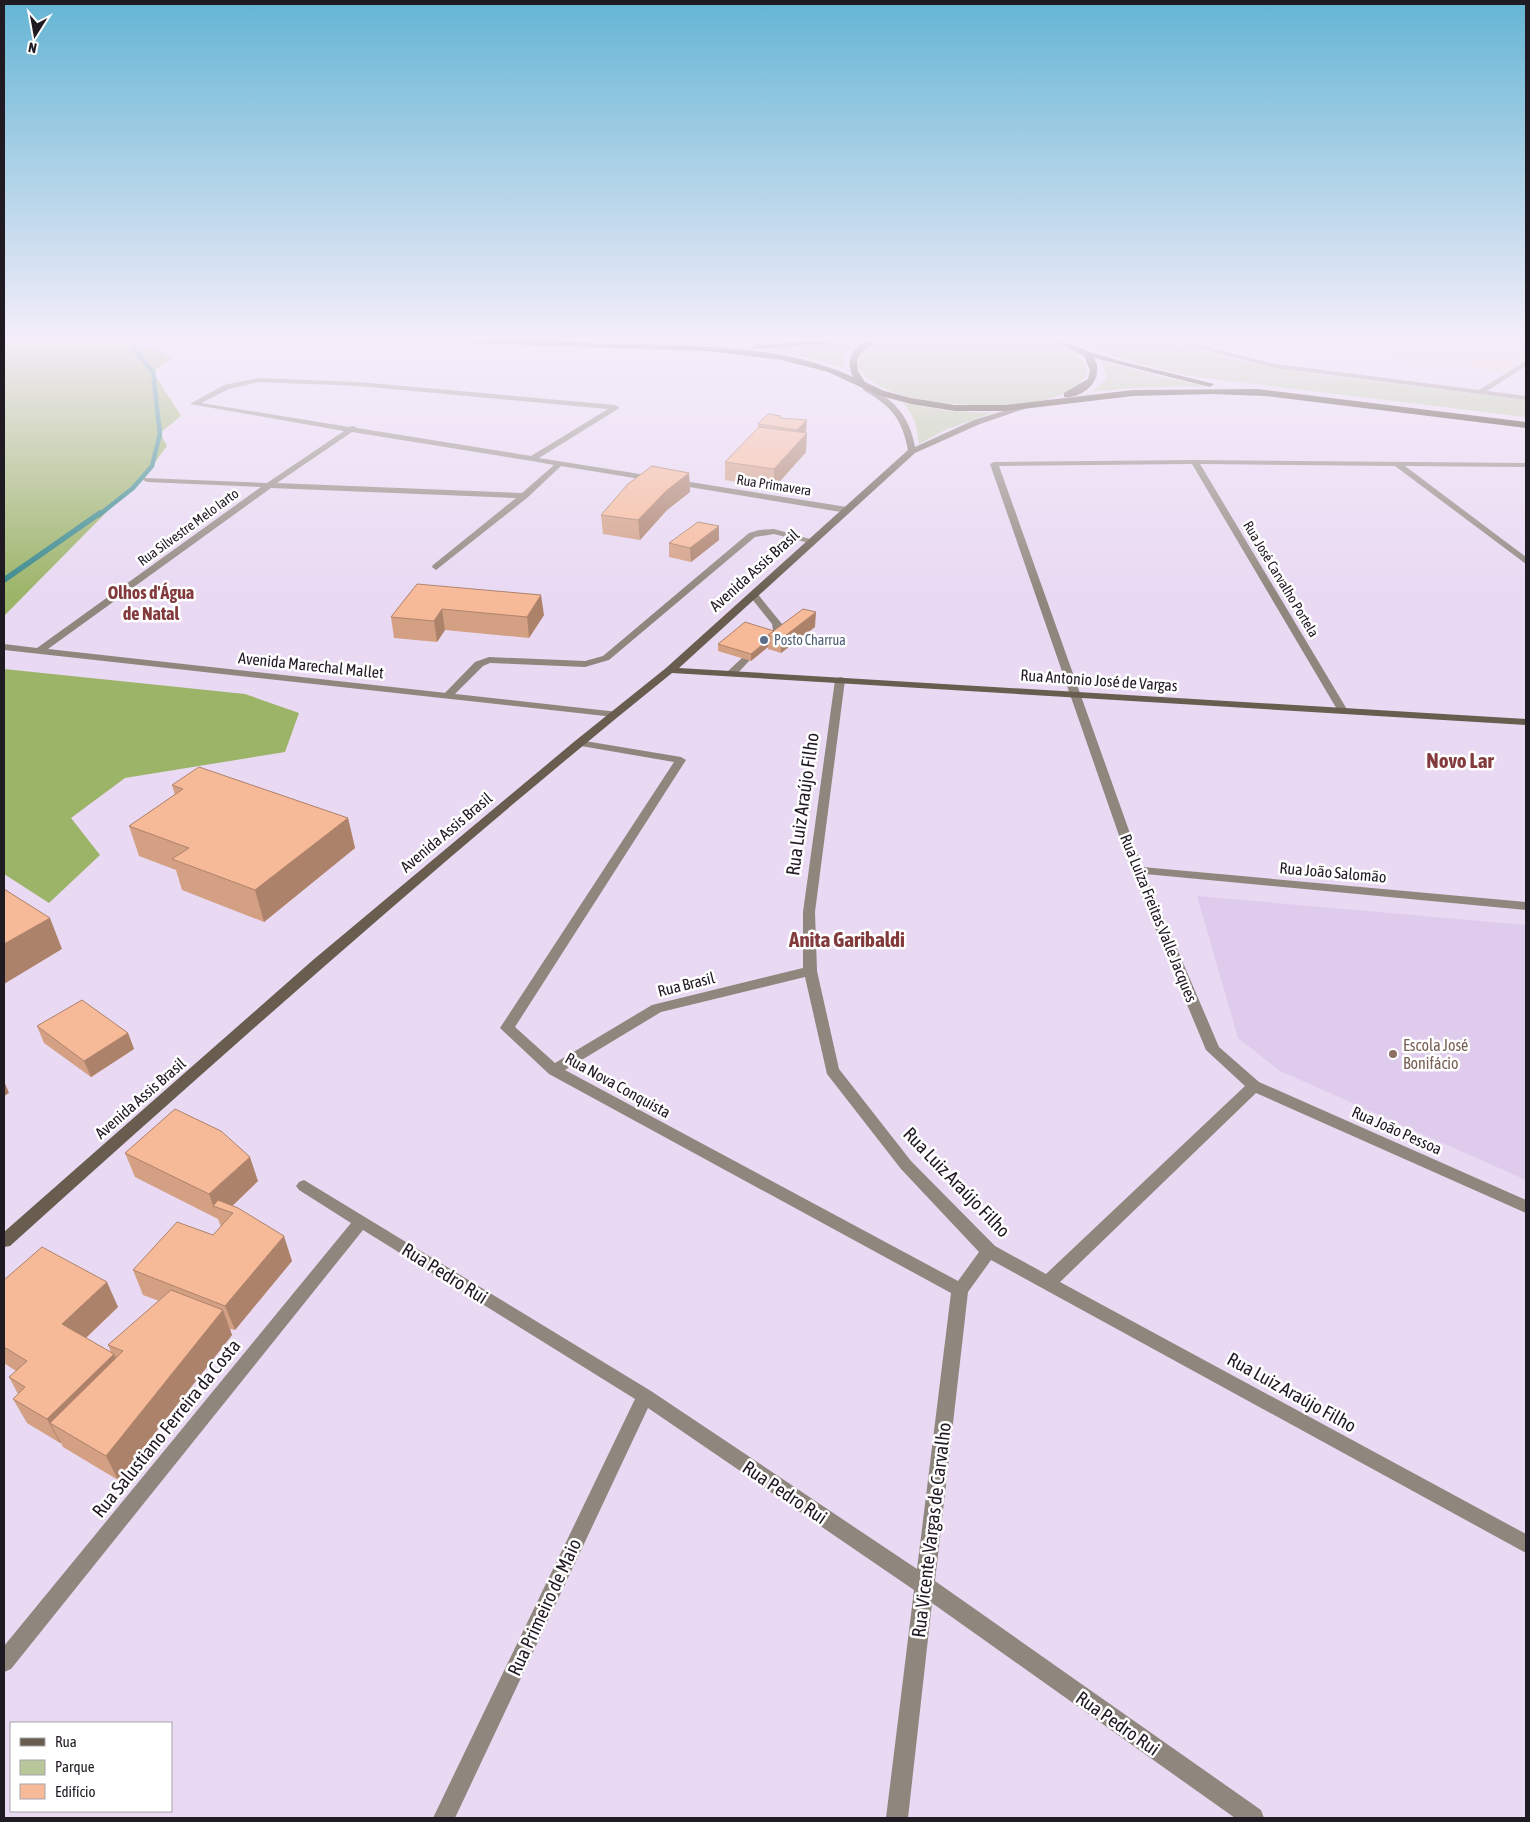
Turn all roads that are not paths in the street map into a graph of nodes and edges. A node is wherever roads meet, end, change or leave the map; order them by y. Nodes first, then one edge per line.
1 (340, 426) edge
2 (582, 426) edge
3 (905, 426) edge
4 (968, 426) edge
5 (353, 428) junction
6 (912, 451) junction
7 (532, 458) junction
8 (1195, 462) junction
9 (560, 463) junction
10 (1396, 463) junction
11 (1526, 465) edge
12 (147, 480) dead end
13 (269, 485) junction
14 (524, 496) junction
15 (847, 510) junction
16 (813, 541) junction
17 (1526, 561) edge
18 (436, 567) dead end
19 (753, 594) junction
20 (772, 637) edge
21 (4, 647) edge
22 (40, 650) junction
23 (746, 659) edge
24 (670, 670) junction
25 (732, 673) junction
26 (840, 680) junction
27 (1075, 694) junction
28 (448, 695) junction
29 (1343, 711) junction
30 (614, 714) junction
31 (1526, 722) edge
32 (580, 743) junction
33 (1137, 870) junction
34 (1526, 906) edge
35 (810, 971) junction
36 (554, 1070) junction
37 (1254, 1086) junction
38 (304, 1186) dead end
39 (1526, 1207) edge
40 (361, 1221) junction
41 (4, 1241) edge
42 (989, 1251) junction
43 (1048, 1282) junction
44 (960, 1290) junction
45 (645, 1396) junction
46 (1526, 1544) edge
47 (924, 1586) junction
48 (4, 1662) edge
49 (444, 1818) edge
50 (897, 1818) edge
51 (1253, 1818) edge

1 - 5 street, Rua Primavera
2 - 7 street, Rua Primavera
3 - 6 main road
4 - 6 main road, Avenida Assis Brasil
5 - 7 street, Rua Primavera
5 - 13 street, Rua Silvestre Melo Iarto
6 - 15 main road, Avenida Assis Brasil
7 - 9 street, Rua Primavera
8 - 10 street
8 - 27 street, Rua Luiza Freitas Valle Jacques
8 - 29 street, Rua José Carvalho Portela
9 - 14 street
9 - 15 street, Rua Primavera
10 - 11 street
10 - 17 street
12 - 13 street
13 - 14 street
13 - 22 street, Rua Silvestre Melo Iarto
14 - 18 street
15 - 16 main road, Avenida Assis Brasil
16 - 19 main road, Avenida Assis Brasil
16 - 28 street
19 - 20 street
19 - 24 main road, Avenida Assis Brasil
21 - 22 street, Avenida Marechal Mallet
22 - 28 street, Avenida Marechal Mallet
23 - 25 street
24 - 25 main road, Rua Antonio José de Vargas
24 - 30 main road, Avenida Assis Brasil
25 - 26 main road, Rua Antonio José de Vargas
26 - 27 main road, Rua Antonio José de Vargas
26 - 35 street, Rua Luiz Araújo Filho
27 - 29 main road, Rua Antonio José de Vargas
27 - 33 street, Rua Luiza Freitas Valle Jacques
28 - 30 street, Avenida Marechal Mallet
29 - 31 main road, Rua Antonio José de Vargas
30 - 32 main road, Avenida Assis Brasil
32 - 36 street, Rua Nova Conquista
32 - 41 main road, Avenida Assis Brasil
33 - 34 street, Rua João Salomão
33 - 37 street, Rua Luiza Freitas Valle Jacques
35 - 36 street, Rua Brasil
35 - 42 street, Rua Luiz Araújo Filho
36 - 44 street, Rua Nova Conquista
37 - 39 street, Rua João Pessoa
37 - 43 street
38 - 40 street, Rua Pedro Rui
40 - 45 street, Rua Pedro Rui
40 - 48 street, Rua Salustiano Ferreira da Costa
42 - 43 street, Rua Luiz Araújo Filho
42 - 44 street, Rua Vicente Vargas de Carvalho
43 - 46 street, Rua Luiz Araújo Filho
44 - 47 street, Rua Vicente Vargas de Carvalho
45 - 47 street, Rua Pedro Rui
45 - 49 street, Rua Primeiro de Maio
47 - 50 street, Rua Vicente Vargas de Carvalho
47 - 51 street, Rua Pedro Rui

